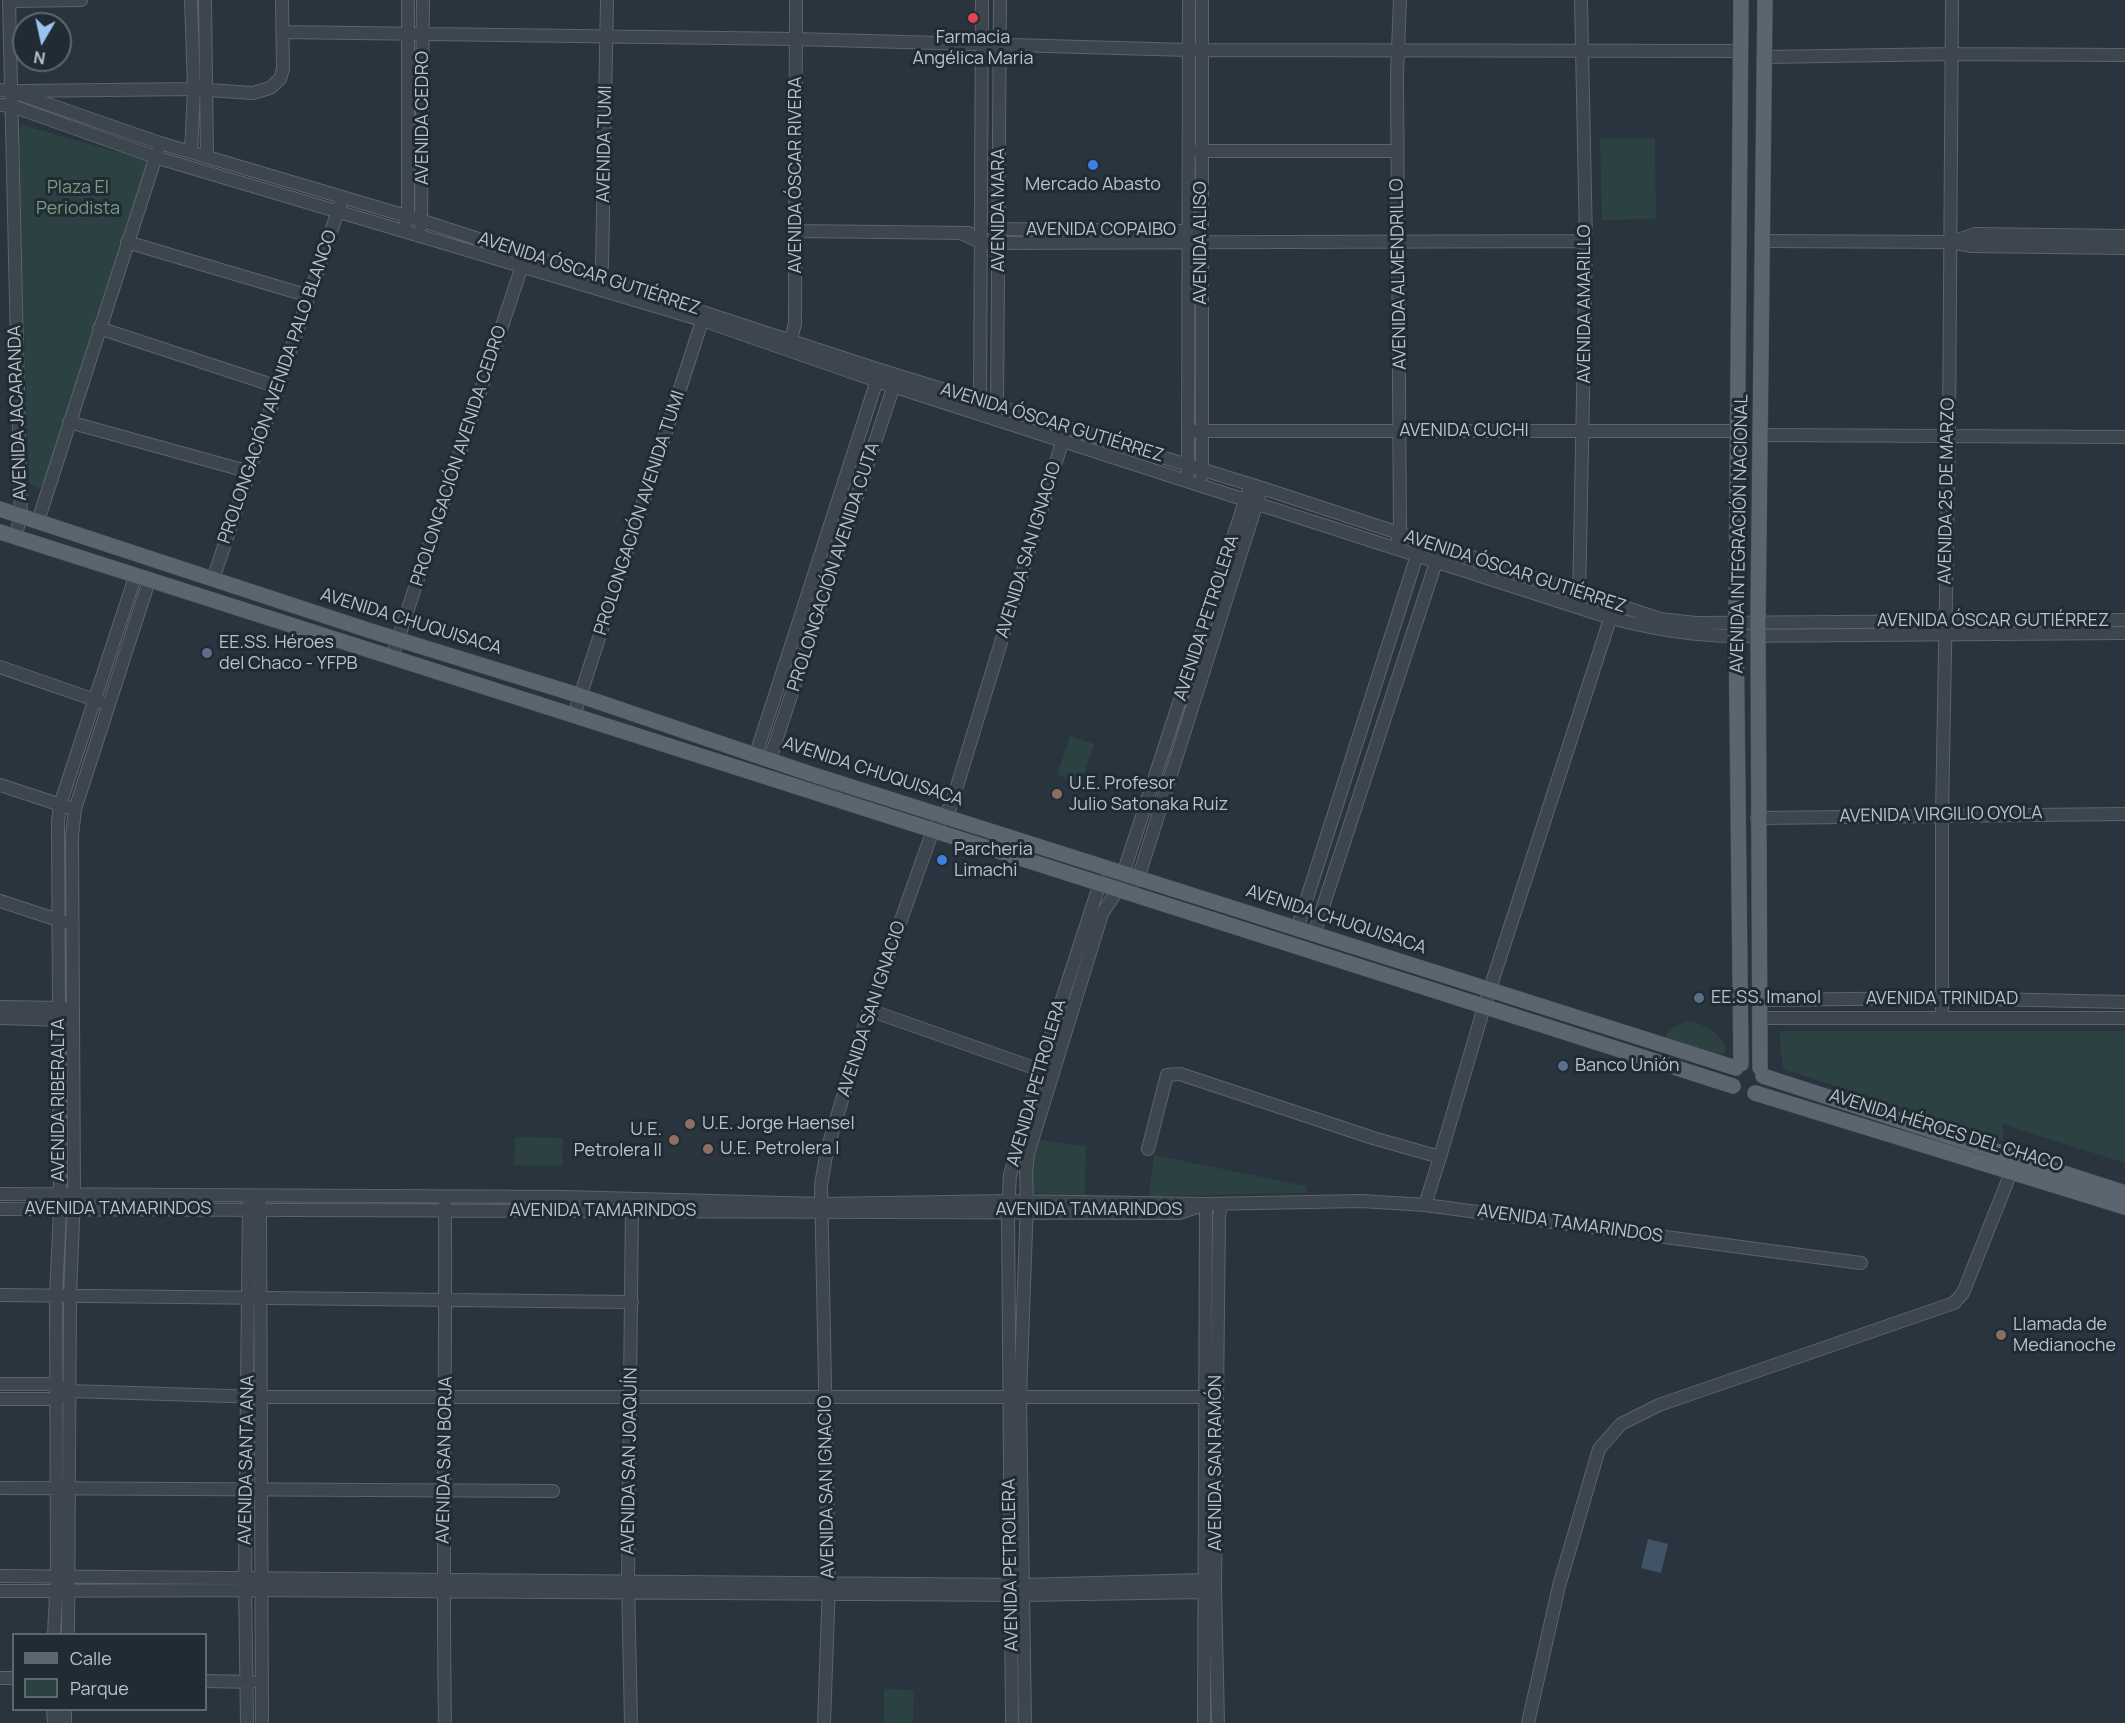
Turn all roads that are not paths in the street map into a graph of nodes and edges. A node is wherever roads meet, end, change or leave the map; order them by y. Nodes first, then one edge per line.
1 (9, 0) edge
2 (81, 0) edge
3 (191, 0) edge
4 (205, 0) edge
5 (282, 0) edge
6 (408, 0) edge
7 (423, 0) edge
8 (607, 0) edge
9 (796, 0) edge
10 (982, 0) edge
11 (1000, 0) edge
12 (1189, 0) edge
13 (1202, 0) edge
14 (1400, 0) edge
15 (1581, 0) edge
16 (1741, 0) edge
17 (1766, 0) edge
18 (1952, 0) edge
19 (282, 32) junction
20 (408, 33) junction
21 (423, 33) junction
22 (607, 37) junction
23 (796, 39) junction
24 (981, 44) junction
25 (1000, 45) junction
26 (1582, 49) junction
27 (1189, 50) junction
28 (1202, 50) junction
29 (1741, 51) junction
30 (1399, 52) junction
31 (1952, 54) junction
32 (2125, 55) edge
33 (1766, 57) junction
34 (5, 91) edge
35 (200, 91) junction
36 (6, 105) edge
37 (160, 143) junction
38 (1195, 151) junction
39 (1397, 151) junction
40 (191, 152) junction
41 (207, 156) junction
42 (155, 157) junction
43 (343, 196) junction
44 (338, 211) junction
45 (408, 217) junction
46 (423, 221) junction
47 (982, 229) junction
48 (999, 230) junction
49 (403, 231) junction
50 (796, 231) junction
51 (1188, 231) junction
52 (963, 234) junction
53 (419, 236) junction
54 (2125, 236) edge
55 (1399, 240) junction
56 (1201, 241) junction
57 (1586, 241) junction
58 (1761, 241) junction
59 (127, 242) junction
60 (1951, 242) junction
61 (982, 243) junction
62 (999, 243) junction
63 (1188, 244) junction
64 (2125, 248) edge
65 (524, 261) junction
66 (598, 284) junction
67 (309, 296) junction
68 (704, 316) junction
69 (99, 328) junction
70 (789, 344) junction
71 (879, 375) junction
72 (896, 380) junction
73 (278, 387) junction
74 (982, 400) junction
75 (999, 406) junction
76 (978, 413) junction
77 (996, 419) junction
78 (69, 422) junction
79 (1067, 428) junction
80 (1401, 430) junction
81 (1195, 431) junction
82 (1584, 431) junction
83 (1738, 431) junction
84 (1762, 435) junction
85 (1949, 436) junction
86 (2125, 437) edge
87 (1062, 441) junction
88 (1188, 465) junction
89 (1201, 469) junction
90 (250, 472) junction
91 (1188, 480) junction
92 (1202, 485) junction
93 (1256, 487) junction
94 (1251, 500) junction
95 (0, 509) edge
96 (21, 516) junction
97 (38, 521) junction
98 (0, 532) edge
99 (1400, 534) junction
100 (15, 537) junction
101 (1421, 542) junction
102 (1396, 547) junction
103 (1441, 548) junction
104 (1417, 554) junction
105 (1437, 561) junction
106 (142, 579) junction
107 (213, 579) junction
108 (1580, 594) junction
109 (1615, 606) junction
110 (1579, 608) junction
111 (1611, 618) junction
112 (2125, 620) edge
113 (1944, 627) junction
114 (1736, 629) junction
115 (1758, 629) junction
116 (2125, 633) edge
117 (398, 640) junction
118 (392, 657) junction
119 (0, 667) edge
120 (581, 696) junction
121 (94, 700) junction
122 (108, 704) junction
123 (574, 715) junction
124 (763, 756) junction
125 (811, 774) junction
126 (0, 785) edge
127 (805, 790) junction
128 (60, 804) junction
129 (75, 809) junction
130 (1942, 814) junction
131 (2125, 814) edge
132 (944, 815) junction
133 (1757, 818) junction
134 (933, 830) junction
135 (1124, 871) junction
136 (1139, 876) junction
137 (1100, 883) junction
138 (1118, 889) junction
139 (0, 901) edge
140 (58, 920) junction
141 (73, 925) junction
142 (1297, 928) junction
143 (1314, 934) junction
144 (1489, 990) junction
145 (1942, 998) junction
146 (1759, 1000) junction
147 (2125, 1002) edge
148 (1484, 1006) junction
149 (0, 1007) edge
150 (869, 1010) junction
151 (59, 1014) junction
152 (72, 1014) junction
153 (2125, 1017) edge
154 (0, 1018) edge
155 (1759, 1018) junction
156 (1942, 1018) junction
157 (1053, 1028) junction
158 (1067, 1033) junction
159 (1739, 1066) junction
160 (1040, 1070) junction
161 (1761, 1072) junction
162 (1733, 1086) junction
163 (1755, 1093) junction
164 (1148, 1149) dead end
165 (1440, 1157) junction
166 (2012, 1170) junction
167 (2125, 1193) edge
168 (0, 1194) edge
169 (58, 1195) junction
170 (74, 1196) junction
171 (255, 1202) junction
172 (445, 1204) junction
173 (1206, 1204) junction
174 (1221, 1204) junction
175 (632, 1205) junction
176 (1425, 1205) junction
177 (1008, 1206) junction
178 (1027, 1207) junction
179 (2125, 1207) edge
180 (822, 1208) junction
181 (0, 1209) edge
182 (66, 1210) junction
183 (1861, 1263) dead end
184 (0, 1295) edge
185 (56, 1295) junction
186 (70, 1296) junction
187 (255, 1298) junction
188 (445, 1299) junction
189 (632, 1302) junction
190 (0, 1384) edge
191 (55, 1384) junction
192 (69, 1391) junction
193 (826, 1396) junction
194 (248, 1397) junction
195 (261, 1397) junction
196 (446, 1397) junction
197 (1210, 1397) junction
198 (632, 1398) junction
199 (1015, 1398) junction
200 (0, 1399) edge
201 (56, 1399) junction
202 (70, 1486) junction
203 (57, 1487) junction
204 (0, 1488) edge
205 (446, 1488) junction
206 (261, 1489) junction
207 (248, 1490) junction
208 (554, 1491) dead end
209 (0, 1576) edge
210 (63, 1577) junction
211 (246, 1585) junction
212 (261, 1585) junction
213 (1209, 1586) junction
214 (443, 1587) junction
215 (628, 1587) junction
216 (828, 1589) junction
217 (1017, 1590) junction
218 (0, 1591) edge
219 (55, 1592) junction
220 (69, 1593) junction
221 (54, 1633) edge
222 (68, 1633) edge
223 (207, 1681) edge
224 (246, 1682) junction
225 (262, 1682) junction
226 (247, 1723) edge
227 (262, 1723) edge
228 (445, 1723) edge
229 (631, 1723) edge
230 (824, 1723) edge
231 (1012, 1723) edge
232 (1025, 1723) edge
233 (1204, 1723) edge
234 (1218, 1723) edge
235 (1528, 1723) edge

1 - 2 street
1 - 34 street, AVENIDA JACARANDA
3 - 35 street
4 - 35 street
5 - 19 street
6 - 20 street, AVENIDA CEDRO
7 - 21 street, AVENIDA CEDRO
8 - 22 street, AVENIDA TUMI
9 - 23 street, AVENIDA ÓSCAR RIVERA
10 - 24 street, AVENIDA MARA
11 - 25 street, AVENIDA MARA
12 - 27 street, AVENIDA ALISO
13 - 28 street, AVENIDA ALISO
14 - 30 street, AVENIDA ALMENDRILLO
15 - 26 street, AVENIDA AMARILLO
16 - 29 main road, AVENIDA INTEGRACIÓN NACIONAL
17 - 33 main road, AVENIDA INTEGRACIÓN NACIONAL
18 - 31 street, AVENIDA 25 DE MARZO
19 - 20 street
19 - 35 street
20 - 21 street
20 - 45 street, AVENIDA CEDRO
21 - 22 street
21 - 46 street, AVENIDA CEDRO
22 - 23 street
22 - 66 street, AVENIDA TUMI
23 - 24 street
23 - 50 street, AVENIDA ÓSCAR RIVERA
24 - 25 street
24 - 47 street, AVENIDA MARA
25 - 27 street
25 - 48 street, AVENIDA MARA
26 - 29 street
26 - 30 street
26 - 57 street, AVENIDA AMARILLO
27 - 28 street
27 - 38 street, AVENIDA ALISO
28 - 30 street
28 - 38 street, AVENIDA ALISO
29 - 83 main road, AVENIDA INTEGRACIÓN NACIONAL
30 - 39 street, AVENIDA ALMENDRILLO
31 - 32 street
31 - 33 street
31 - 60 street, AVENIDA 25 DE MARZO
33 - 58 main road, AVENIDA INTEGRACIÓN NACIONAL
34 - 35 street
34 - 36 street, AVENIDA JACARANDA
34 - 37 street, AVENIDA ÓSCAR GUTIÉRREZ
35 - 40 street
35 - 41 street
36 - 42 street, AVENIDA ÓSCAR GUTIÉRREZ
36 - 96 street, AVENIDA JACARANDA
37 - 40 street, AVENIDA ÓSCAR GUTIÉRREZ
37 - 42 street
38 - 39 street
38 - 51 street, AVENIDA ALISO
38 - 56 street, AVENIDA ALISO
39 - 55 street, AVENIDA ALMENDRILLO
40 - 41 street, AVENIDA ÓSCAR GUTIÉRREZ
41 - 43 street, AVENIDA ÓSCAR GUTIÉRREZ
42 - 44 street, AVENIDA ÓSCAR GUTIÉRREZ
42 - 59 street
43 - 44 street, PROLONGACIÓN AVENIDA PALO BLANCO
43 - 45 street, AVENIDA ÓSCAR GUTIÉRREZ
44 - 49 street, AVENIDA ÓSCAR GUTIÉRREZ
44 - 67 street, PROLONGACIÓN AVENIDA PALO BLANCO
45 - 46 street, AVENIDA ÓSCAR GUTIÉRREZ
45 - 49 street, AVENIDA CEDRO
46 - 53 street, AVENIDA CEDRO
46 - 65 street, AVENIDA ÓSCAR GUTIÉRREZ
47 - 48 street, AVENIDA COPAIBO
47 - 52 street, AVENIDA COPAIBO
47 - 61 street, AVENIDA MARA
48 - 51 street, AVENIDA COPAIBO
48 - 62 street, AVENIDA MARA
49 - 53 street, AVENIDA ÓSCAR GUTIÉRREZ
50 - 52 street, AVENIDA COPAIBO
50 - 70 street, AVENIDA ÓSCAR RIVERA
51 - 56 street, AVENIDA COPAIBO
51 - 63 street, AVENIDA ALISO
52 - 61 street, AVENIDA COPAIBO
53 - 65 street, AVENIDA ÓSCAR GUTIÉRREZ
54 - 60 street
55 - 56 street, AVENIDA COPAIBO
55 - 57 street, AVENIDA COPAIBO
55 - 80 street, AVENIDA ALMENDRILLO
56 - 63 street, AVENIDA COPAIBO
56 - 81 street, AVENIDA ALISO
57 - 82 street, AVENIDA AMARILLO
58 - 60 street
58 - 84 main road, AVENIDA INTEGRACIÓN NACIONAL
59 - 67 street
59 - 69 street
60 - 64 street
60 - 85 street, AVENIDA 25 DE MARZO
61 - 62 street, AVENIDA COPAIBO
61 - 74 street, AVENIDA MARA
62 - 63 street, AVENIDA COPAIBO
62 - 75 street, AVENIDA MARA
63 - 81 street, AVENIDA ALISO
65 - 66 street, AVENIDA ÓSCAR GUTIÉRREZ
65 - 117 street, PROLONGACIÓN AVENIDA CEDRO
66 - 68 street, AVENIDA ÓSCAR GUTIÉRREZ
67 - 73 street, PROLONGACIÓN AVENIDA PALO BLANCO
68 - 70 street, AVENIDA ÓSCAR GUTIÉRREZ
68 - 120 street, PROLONGACIÓN AVENIDA TUMI
69 - 73 street
69 - 78 street
70 - 71 street, AVENIDA ÓSCAR GUTIÉRREZ
71 - 72 street, AVENIDA ÓSCAR GUTIÉRREZ
71 - 124 street, PROLONGACIÓN AVENIDA CUTA
72 - 74 street, AVENIDA ÓSCAR GUTIÉRREZ
72 - 76 street, AVENIDA ÓSCAR GUTIÉRREZ
72 - 124 street, PROLONGACIÓN AVENIDA CUTA
73 - 90 street, PROLONGACIÓN AVENIDA PALO BLANCO
74 - 75 street, AVENIDA ÓSCAR GUTIÉRREZ
74 - 76 street, AVENIDA MARA
75 - 77 street, AVENIDA MARA
75 - 79 street, AVENIDA ÓSCAR GUTIÉRREZ
76 - 77 street, AVENIDA ÓSCAR GUTIÉRREZ
77 - 87 street, AVENIDA ÓSCAR GUTIÉRREZ
78 - 90 street
78 - 97 street
79 - 87 street, AVENIDA SAN IGNACIO
79 - 88 street, AVENIDA ÓSCAR GUTIÉRREZ
80 - 81 street, AVENIDA CUCHI
80 - 82 street, AVENIDA CUCHI
80 - 99 street, AVENIDA ALMENDRILLO
81 - 88 street, AVENIDA ALISO
81 - 89 street, AVENIDA ALISO
82 - 83 street, AVENIDA CUCHI
82 - 108 street, AVENIDA AMARILLO
83 - 114 main road, AVENIDA INTEGRACIÓN NACIONAL
84 - 85 street
84 - 115 main road, AVENIDA INTEGRACIÓN NACIONAL
85 - 86 street
85 - 113 street, AVENIDA 25 DE MARZO
87 - 91 street, AVENIDA ÓSCAR GUTIÉRREZ
87 - 132 street, AVENIDA SAN IGNACIO
88 - 89 street, AVENIDA ÓSCAR GUTIÉRREZ
88 - 91 street, AVENIDA ALISO
89 - 92 street, AVENIDA ALISO
89 - 93 street, AVENIDA ÓSCAR GUTIÉRREZ
90 - 107 street, PROLONGACIÓN AVENIDA PALO BLANCO
91 - 92 street, AVENIDA ÓSCAR GUTIÉRREZ
92 - 94 street, AVENIDA ÓSCAR GUTIÉRREZ
93 - 94 street, AVENIDA PETROLERA
93 - 99 street, AVENIDA ÓSCAR GUTIÉRREZ
94 - 102 street, AVENIDA ÓSCAR GUTIÉRREZ
94 - 135 street, AVENIDA PETROLERA
94 - 136 street, AVENIDA PETROLERA
95 - 96 main road, AVENIDA CHUQUISACA
96 - 97 main road, AVENIDA CHUQUISACA
96 - 100 street, AVENIDA JACARANDA
97 - 107 main road, AVENIDA CHUQUISACA
98 - 100 main road, AVENIDA CHUQUISACA
99 - 101 street, AVENIDA ÓSCAR GUTIÉRREZ
99 - 102 street, AVENIDA ALMENDRILLO
100 - 106 main road, AVENIDA CHUQUISACA
101 - 103 street, AVENIDA ÓSCAR GUTIÉRREZ
101 - 104 street
102 - 104 street, AVENIDA ÓSCAR GUTIÉRREZ
103 - 105 street
103 - 108 street, AVENIDA ÓSCAR GUTIÉRREZ
104 - 105 street, AVENIDA ÓSCAR GUTIÉRREZ
104 - 142 street
105 - 110 street, AVENIDA ÓSCAR GUTIÉRREZ
105 - 143 street
106 - 118 main road, AVENIDA CHUQUISACA
106 - 121 street, AVENIDA RIBERALTA
106 - 122 street, AVENIDA RIBERALTA
107 - 117 main road, AVENIDA CHUQUISACA
108 - 109 street, AVENIDA ÓSCAR GUTIÉRREZ
108 - 110 street, AVENIDA AMARILLO
109 - 111 street
109 - 114 street, AVENIDA ÓSCAR GUTIÉRREZ
110 - 111 street, AVENIDA ÓSCAR GUTIÉRREZ
111 - 114 street, AVENIDA ÓSCAR GUTIÉRREZ
111 - 144 street
112 - 113 street, AVENIDA ÓSCAR GUTIÉRREZ
113 - 115 street, AVENIDA ÓSCAR GUTIÉRREZ
113 - 116 street, AVENIDA ÓSCAR GUTIÉRREZ
113 - 130 street, AVENIDA 25 DE MARZO
114 - 115 street, AVENIDA ÓSCAR GUTIÉRREZ
114 - 159 main road, AVENIDA INTEGRACIÓN NACIONAL
115 - 133 main road, AVENIDA INTEGRACIÓN NACIONAL
117 - 118 street, PROLONGACIÓN AVENIDA CEDRO
117 - 120 main road, AVENIDA CHUQUISACA
118 - 123 main road, AVENIDA CHUQUISACA
119 - 121 street
120 - 123 street, PROLONGACIÓN AVENIDA TUMI
120 - 124 main road, AVENIDA CHUQUISACA
121 - 122 street
121 - 128 street, AVENIDA RIBERALTA
122 - 129 street, AVENIDA RIBERALTA
123 - 127 main road, AVENIDA CHUQUISACA
124 - 125 main road, AVENIDA CHUQUISACA
125 - 127 street
125 - 132 main road, AVENIDA CHUQUISACA
126 - 128 street
127 - 134 main road, AVENIDA CHUQUISACA
128 - 129 street
128 - 140 street, AVENIDA RIBERALTA
129 - 141 street, AVENIDA RIBERALTA
130 - 131 street, AVENIDA VIRGILIO OYOLA
130 - 133 street, AVENIDA VIRGILIO OYOLA
130 - 145 street, AVENIDA 25 DE MARZO
132 - 134 street, AVENIDA SAN IGNACIO
132 - 135 main road, AVENIDA CHUQUISACA
133 - 146 main road, AVENIDA INTEGRACIÓN NACIONAL
134 - 137 main road, AVENIDA CHUQUISACA
134 - 150 street, AVENIDA SAN IGNACIO
135 - 136 main road, AVENIDA CHUQUISACA
135 - 137 street
136 - 138 street, AVENIDA PETROLERA
136 - 142 main road, AVENIDA CHUQUISACA
137 - 138 main road, AVENIDA CHUQUISACA
137 - 157 street, AVENIDA PETROLERA
138 - 148 main road, AVENIDA CHUQUISACA
138 - 158 street, AVENIDA PETROLERA
139 - 140 street
140 - 141 street
140 - 151 street, AVENIDA RIBERALTA
141 - 152 street, AVENIDA RIBERALTA
142 - 143 main road, AVENIDA CHUQUISACA
143 - 144 main road, AVENIDA CHUQUISACA
144 - 148 street
144 - 159 main road, AVENIDA CHUQUISACA
145 - 146 street, AVENIDA TRINIDAD
145 - 147 street, AVENIDA TRINIDAD
145 - 156 street, AVENIDA 25 DE MARZO
146 - 155 main road, AVENIDA INTEGRACIÓN NACIONAL
148 - 162 main road, AVENIDA CHUQUISACA
148 - 165 street
149 - 151 street
150 - 160 street
150 - 180 street, AVENIDA SAN IGNACIO
151 - 152 street
151 - 154 street
151 - 169 street, AVENIDA RIBERALTA
152 - 170 street, AVENIDA RIBERALTA
153 - 156 street, AVENIDA TRINIDAD
155 - 156 street, AVENIDA TRINIDAD
155 - 161 main road, AVENIDA INTEGRACIÓN NACIONAL
157 - 158 street
157 - 160 street, AVENIDA PETROLERA
158 - 178 street, AVENIDA PETROLERA
159 - 161 main road
159 - 162 main road
160 - 177 street, AVENIDA PETROLERA
161 - 163 main road
161 - 167 main road, AVENIDA HÉROES DEL CHACO
162 - 163 main road
163 - 166 main road, AVENIDA HÉROES DEL CHACO
164 - 165 street
165 - 176 street
166 - 179 main road, AVENIDA HÉROES DEL CHACO
166 - 235 street
168 - 169 street, AVENIDA TAMARINDOS
169 - 170 street, AVENIDA TAMARINDOS
169 - 182 street, AVENIDA RIBERALTA
170 - 171 street, AVENIDA TAMARINDOS
170 - 182 street, AVENIDA RIBERALTA
171 - 172 street, AVENIDA TAMARINDOS
171 - 182 street, AVENIDA TAMARINDOS
171 - 187 street, AVENIDA SANTA ANA
172 - 175 street, AVENIDA TAMARINDOS
172 - 188 street, AVENIDA SAN BORJA
173 - 174 street, AVENIDA TAMARINDOS
173 - 178 street, AVENIDA TAMARINDOS
173 - 197 street, AVENIDA SAN RAMÓN
174 - 176 street, AVENIDA TAMARINDOS
174 - 197 street, AVENIDA SAN RAMÓN
175 - 180 street, AVENIDA TAMARINDOS
175 - 189 street, AVENIDA SAN JOAQUÍN
176 - 183 street, AVENIDA TAMARINDOS
177 - 178 street, AVENIDA TAMARINDOS
177 - 180 street, AVENIDA TAMARINDOS
177 - 199 street, AVENIDA PETROLERA
178 - 199 street, AVENIDA PETROLERA
180 - 193 street, AVENIDA SAN IGNACIO
181 - 182 street, AVENIDA TAMARINDOS
182 - 185 street, AVENIDA RIBERALTA
182 - 186 street, AVENIDA RIBERALTA
184 - 185 street
185 - 186 street
185 - 191 street, AVENIDA RIBERALTA
186 - 187 street
186 - 192 street, AVENIDA RIBERALTA
187 - 188 street
187 - 194 street, AVENIDA SANTA ANA
187 - 195 street, AVENIDA SANTA ANA
188 - 189 street
188 - 196 street, AVENIDA SAN BORJA
189 - 198 street, AVENIDA SAN JOAQUÍN
190 - 191 street
191 - 192 street
191 - 201 street, AVENIDA RIBERALTA
192 - 194 street
192 - 201 street
192 - 202 street, AVENIDA RIBERALTA
193 - 198 street
193 - 199 street
193 - 216 street, AVENIDA SAN IGNACIO
194 - 195 street
194 - 207 street, AVENIDA SANTA ANA
195 - 196 street
195 - 206 street, AVENIDA SANTA ANA
196 - 198 street
196 - 205 street, AVENIDA SAN BORJA
197 - 199 street
197 - 213 street, AVENIDA SAN RAMÓN
198 - 215 street, AVENIDA SAN JOAQUÍN
199 - 217 street, AVENIDA PETROLERA
200 - 201 street
201 - 203 street, AVENIDA RIBERALTA
202 - 203 street
202 - 207 street
202 - 210 street, AVENIDA RIBERALTA
203 - 204 street
203 - 210 street, AVENIDA RIBERALTA
205 - 206 street
205 - 208 street
205 - 214 street, AVENIDA SAN BORJA
206 - 207 street
206 - 212 street, AVENIDA SANTA ANA
207 - 211 street, AVENIDA SANTA ANA
209 - 210 street
210 - 211 street
210 - 219 street, AVENIDA RIBERALTA
210 - 220 street, AVENIDA RIBERALTA
211 - 212 street
211 - 220 street
211 - 224 street, AVENIDA SANTA ANA
212 - 214 street
212 - 225 street, AVENIDA SANTA ANA
213 - 217 street
213 - 233 street, AVENIDA SAN RAMÓN
213 - 234 street, AVENIDA SAN RAMÓN
214 - 215 street
214 - 228 street, AVENIDA SAN BORJA
215 - 216 street
215 - 229 street, AVENIDA SAN JOAQUÍN
216 - 217 street
216 - 230 street, AVENIDA SAN IGNACIO
217 - 231 street, AVENIDA PETROLERA
217 - 232 street, AVENIDA PETROLERA
218 - 219 street
219 - 220 street
219 - 221 street, AVENIDA RIBERALTA
220 - 222 street, AVENIDA RIBERALTA
223 - 224 street
224 - 225 street
224 - 226 street, AVENIDA SANTA ANA
225 - 227 street, AVENIDA SANTA ANA

